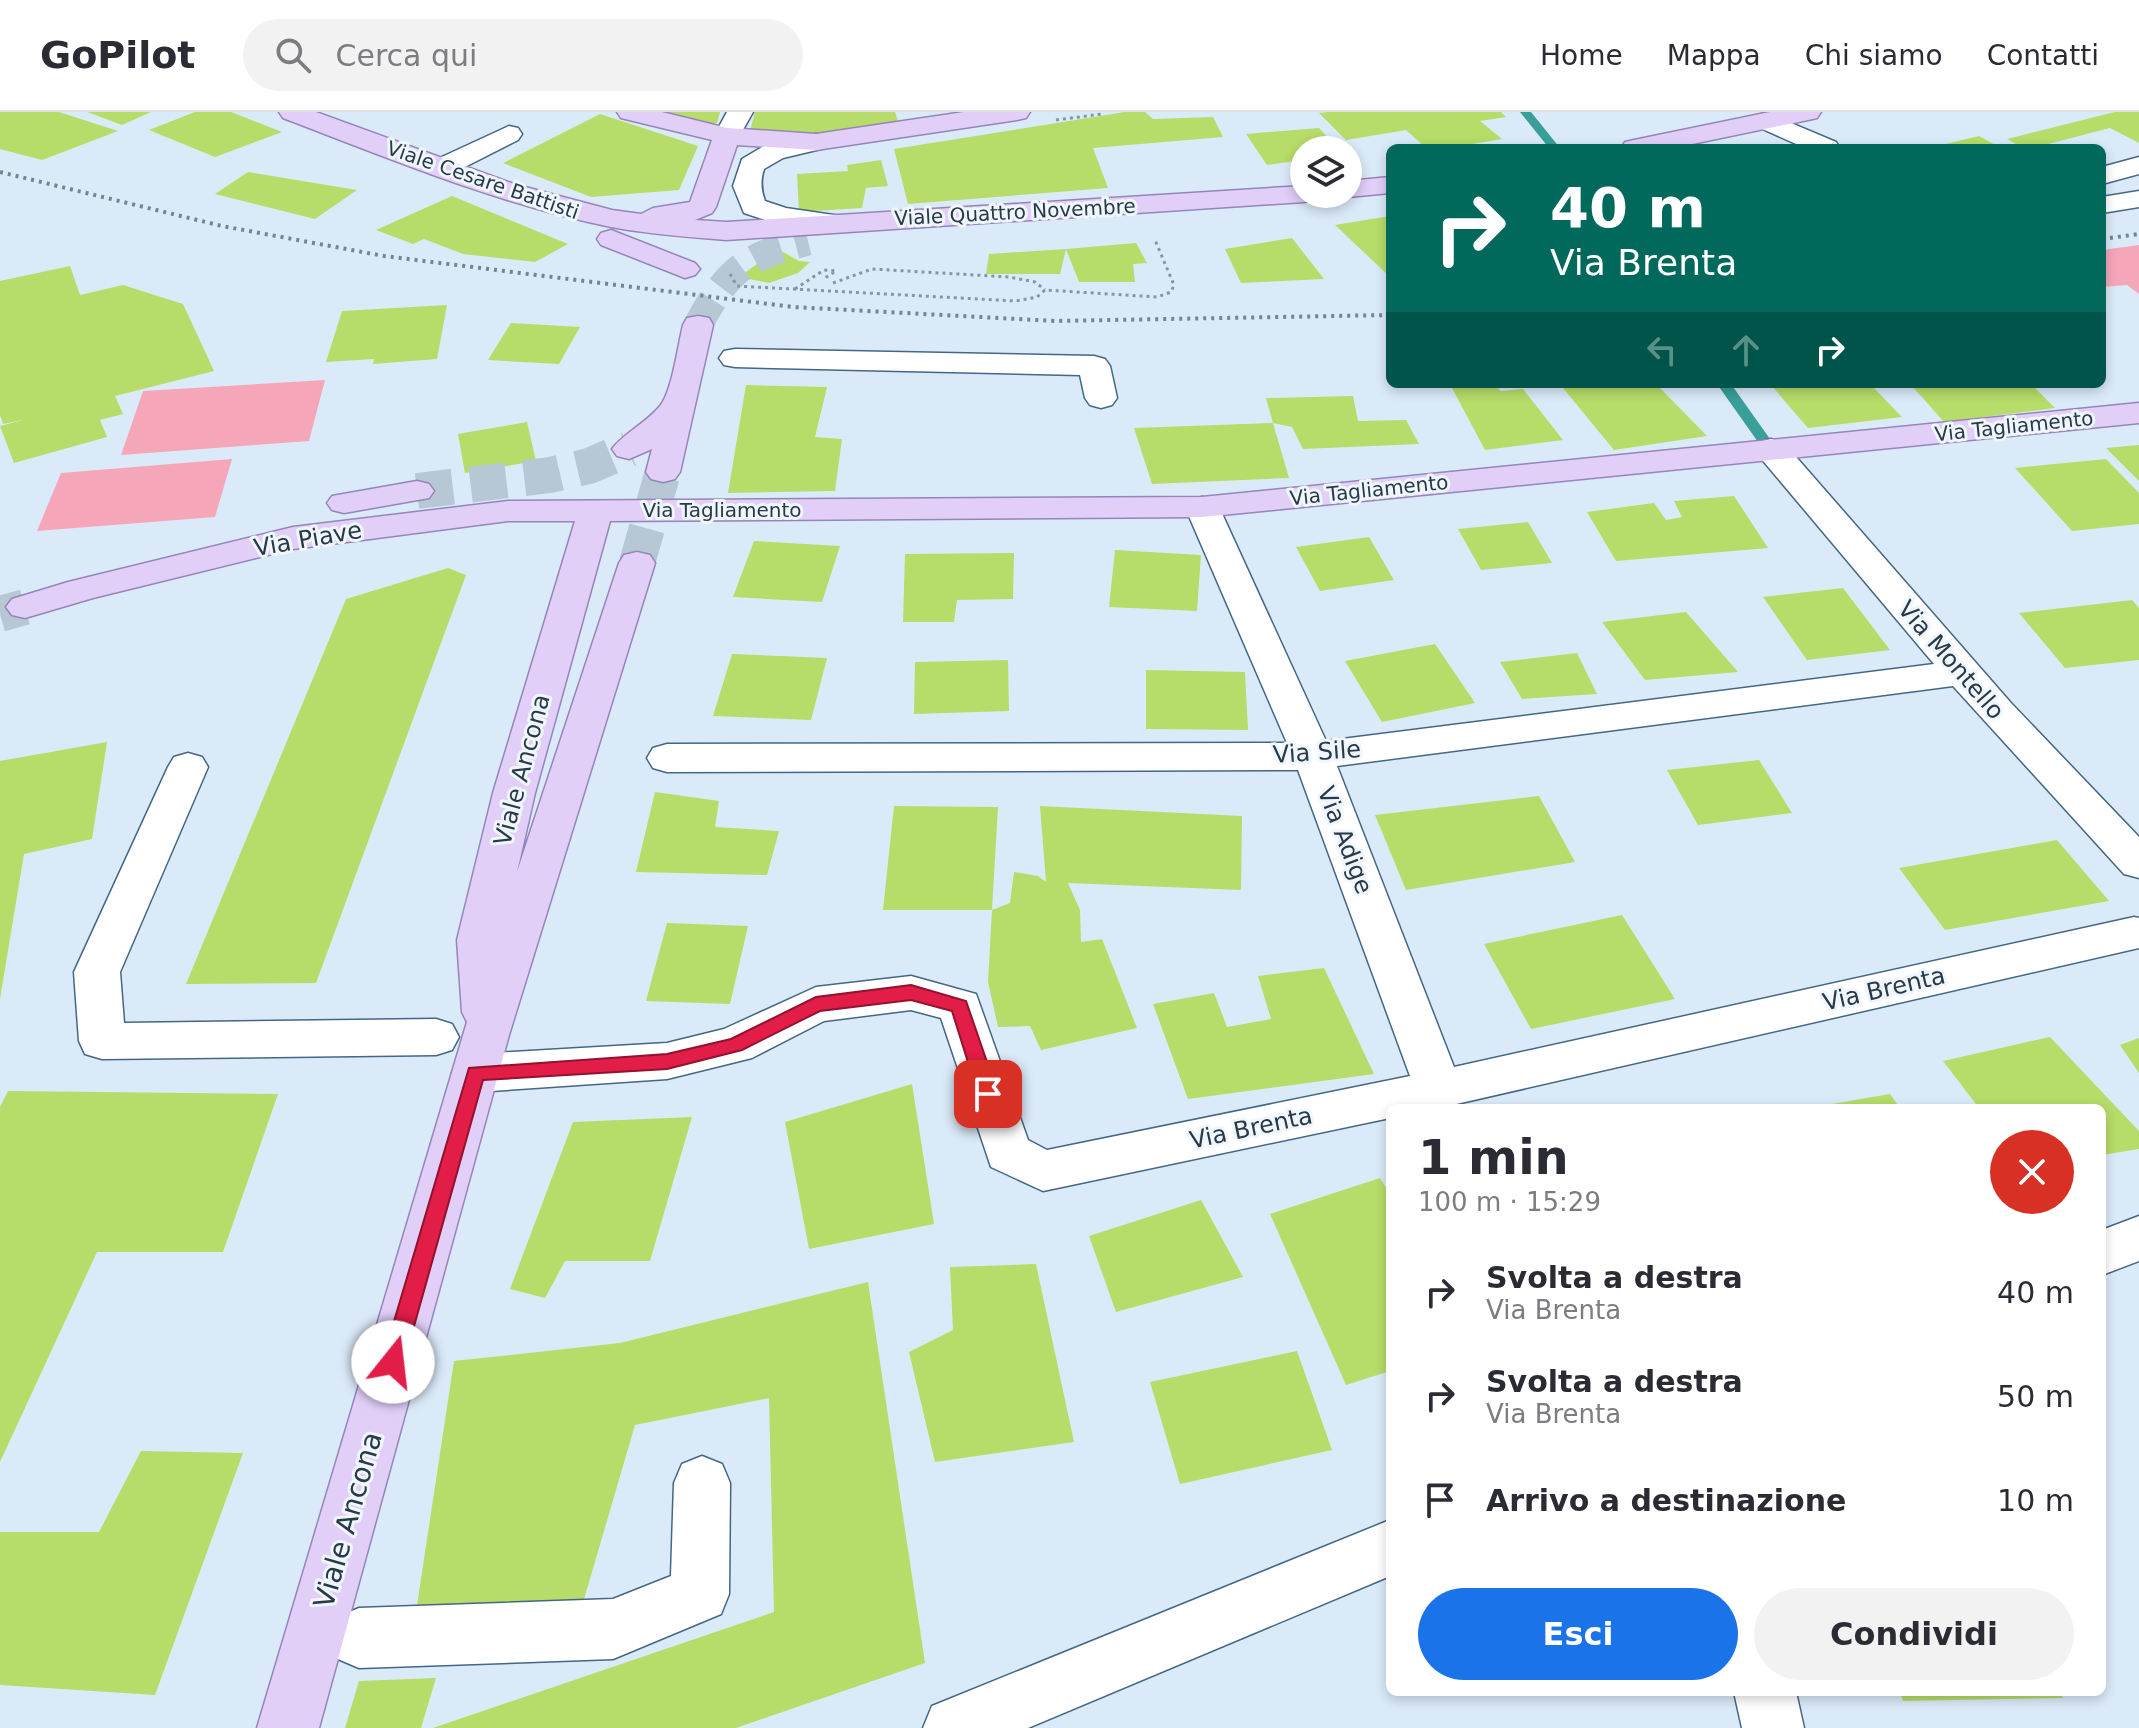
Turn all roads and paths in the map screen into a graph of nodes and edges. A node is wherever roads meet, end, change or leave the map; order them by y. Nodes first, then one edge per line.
1 (292, 112) edge
2 (630, 112) edge
3 (1017, 112) edge
4 (1808, 112) edge
5 (1767, 121) junction
6 (734, 124) edge
7 (509, 134) dead end
8 (816, 142) junction
9 (1654, 144) edge
10 (1818, 144) edge
11 (433, 165) junction
12 (2139, 165) edge
13 (2106, 175) edge
14 (1386, 185) edge
15 (1362, 188) edge
16 (1290, 195) edge
17 (2139, 199) edge
18 (1179, 203) junction
19 (2106, 204) edge
20 (576, 213) junction
21 (837, 223) junction
22 (726, 231) joint
23 (1154, 236) dead end
24 (808, 241) tunnel mouth
25 (723, 263) dead end
26 (685, 269) dead end
27 (825, 278) dead end
28 (833, 283) dead end
29 (794, 290) junction
30 (1045, 290) junction
31 (698, 325) tunnel mouth
32 (1042, 343) dead end
33 (735, 358) dead end
34 (1094, 366) junction
35 (1101, 398) dead end
36 (679, 405) junction
37 (2139, 413) edge
38 (629, 449) tunnel mouth
39 (1771, 449) junction
40 (663, 472) tunnel mouth
41 (417, 491) tunnel mouth
42 (1202, 507) junction
43 (596, 511) junction
44 (637, 563) tunnel mouth
45 (81, 590) junction
46 (25, 607) tunnel mouth
47 (1961, 673) junction
48 (1313, 756) junction
49 (667, 758) dead end
50 (188, 767) dead end
51 (2139, 863) edge
52 (2134, 933) dead end
53 (466, 1049) junction
54 (1439, 1089) junction
55 (2139, 1238) edge
56 (2106, 1251) edge
57 (702, 1483) dead end
58 (1386, 1550) edge
59 (359, 1638) dead end
60 (1766, 1696) edge
61 (288, 1728) edge
62 (954, 1728) edge
63 (1773, 1728) edge

1 - 11 main road, Viale Cesare Battisti
2 - 6 main road
3 - 8 main road
4 - 5 main road
5 - 9 main road
5 - 10 street
6 - 8 main road
6 - 20 main road
7 - 11 street
8 - 21 street
11 - 20 main road, Viale Cesare Battisti
11 - 26 main road
12 - 13 street
14 - 15 main road
16 - 18 main road, Viale Quattro Novembre
17 - 19 street
18 - 21 main road, Viale Quattro Novembre
18 - 24 main road
20 - 22 main road, Viale Cesare Battisti
21 - 22 main road, Viale Quattro Novembre
23 - 30 path
25 - 29 path
27 - 29 path
28 - 30 path
29 - 30 path
31 - 36 main road
32 - 34 street
33 - 34 street
34 - 35 street
36 - 38 main road
36 - 40 main road
37 - 39 main road, Via Tagliamento
39 - 42 main road, Via Tagliamento
39 - 47 street, Via Montello
41 - 45 main road
42 - 43 main road, Via Tagliamento
42 - 48 street, Via Adige
43 - 45 main road, Via Piave
43 - 53 main road, Viale Ancona
44 - 53 main road, Viale Ancona
45 - 46 main road, Via Piave
47 - 48 street, Via Sile
47 - 51 street, Via Montello
48 - 49 street, Via Sile
48 - 54 street, Via Adige
50 - 53 street
52 - 54 street, Via Brenta
53 - 54 street, Via Brenta
53 - 61 main road, Viale Ancona
55 - 56 street
57 - 59 street
58 - 62 street
60 - 63 street

